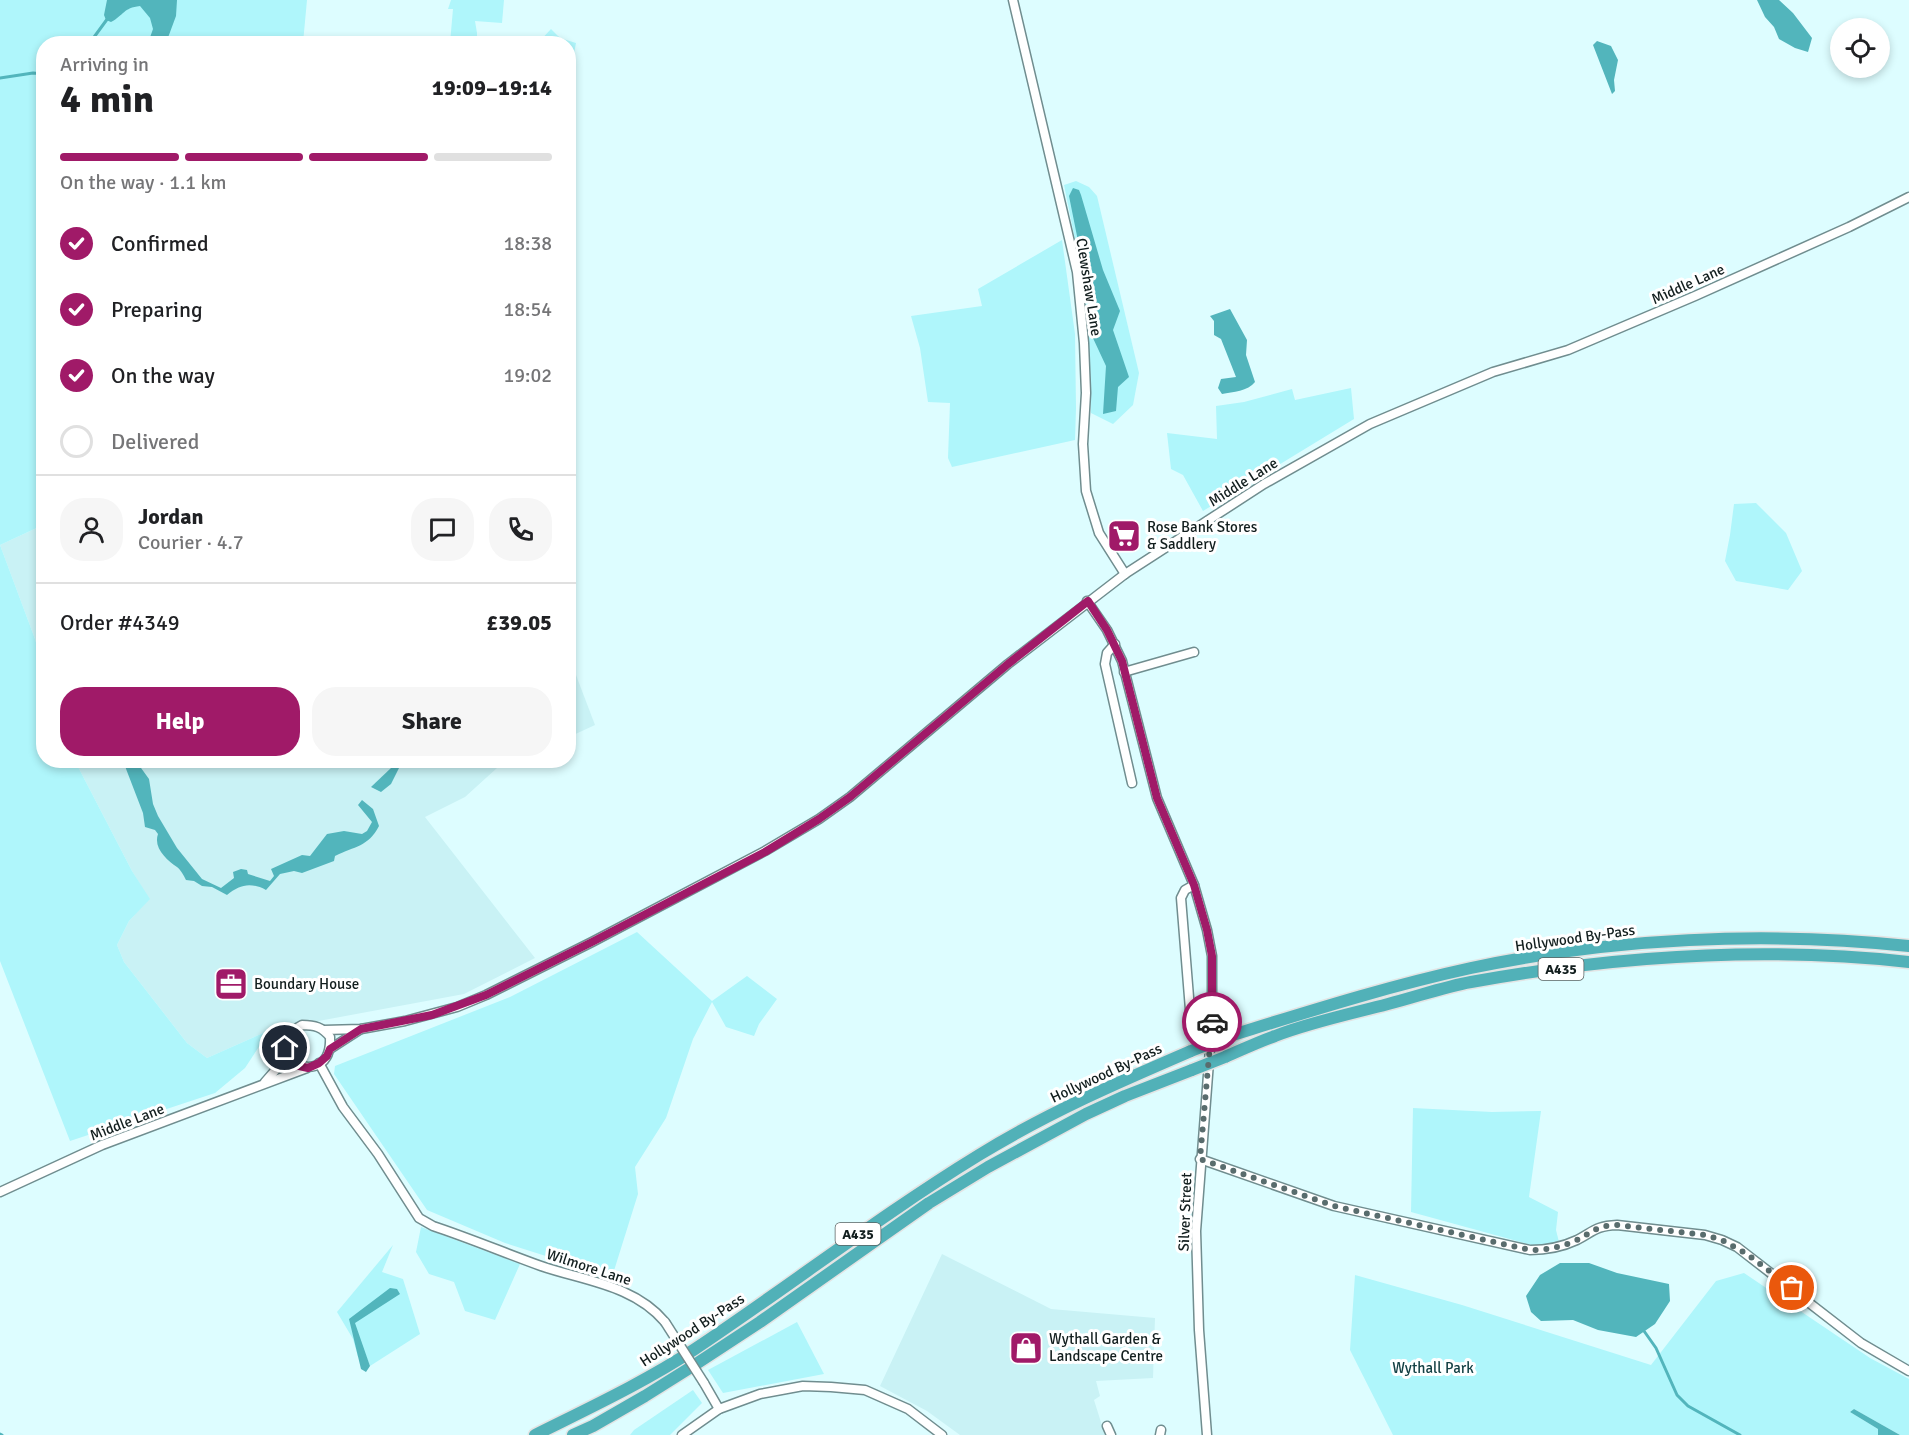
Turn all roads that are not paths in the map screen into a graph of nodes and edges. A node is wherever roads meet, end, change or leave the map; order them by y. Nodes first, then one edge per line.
1 (1013, 0) edge
2 (1909, 196) edge
3 (1125, 574) junction
4 (1088, 601) junction
5 (1115, 644) junction
6 (1194, 652) dead end
7 (1124, 672) junction
8 (1132, 783) dead end
9 (1194, 885) junction
10 (1909, 946) edge
11 (1909, 962) edge
12 (1191, 1022) dead end
13 (361, 1029) junction
14 (324, 1030) junction
15 (285, 1048) junction
16 (330, 1049) junction
17 (319, 1063) junction
18 (308, 1068) junction
19 (265, 1083) junction
20 (1200, 1159) junction
21 (0, 1192) edge
22 (1909, 1371) edge
23 (719, 1409) junction
24 (1107, 1426) dead end
25 (535, 1435) edge
26 (573, 1435) edge
27 (682, 1435) edge
28 (942, 1435) edge
29 (1111, 1435) edge
30 (1207, 1435) edge

1 - 3 street, Clewshaw Lane
2 - 3 street, Middle Lane
3 - 4 street, Middle Lane
4 - 5 street, Silver Street
4 - 13 street, Middle Lane
5 - 7 street, Silver Street
5 - 8 street
6 - 7 street
7 - 9 street, Silver Street
9 - 12 street
9 - 20 street, Silver Street
10 - 25 highway, Hollywood By-Pass / A435, bridge
11 - 26 highway, Hollywood By-Pass / A435, bridge
13 - 14 street, Middle Lane
13 - 16 street, Middle Lane
14 - 15 street, Middle Lane
14 - 16 street
15 - 18 street
15 - 19 street, Middle Lane
16 - 17 street, Middle Lane
17 - 18 street, Middle Lane
17 - 23 street, Wilmore Lane, bridge
18 - 19 street, Middle Lane
19 - 21 street, Middle Lane
20 - 22 street
20 - 30 street, Silver Street
23 - 27 street
23 - 28 street
24 - 29 street

